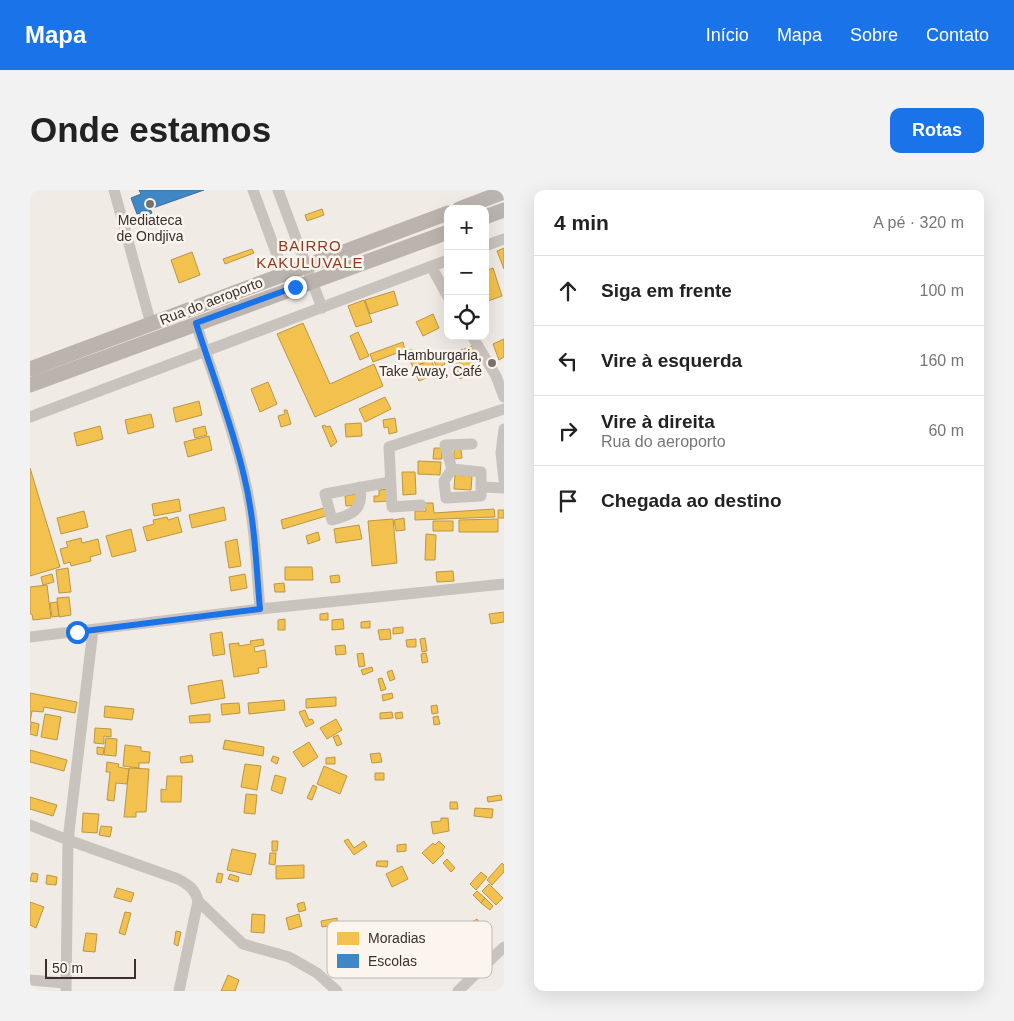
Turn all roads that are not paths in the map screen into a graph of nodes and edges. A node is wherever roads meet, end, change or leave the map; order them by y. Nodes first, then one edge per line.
1 (114, 190) edge
2 (253, 190) edge
3 (278, 190) edge
4 (504, 192) edge
5 (470, 205) edge
6 (504, 210) edge
7 (444, 214) edge
8 (489, 216) edge
9 (444, 233) edge
10 (504, 239) edge
11 (489, 245) edge
12 (444, 261) edge
13 (306, 266) junction
14 (431, 266) junction
15 (284, 274) junction
16 (312, 281) junction
17 (447, 295) edge
18 (322, 308) junction
19 (196, 323) junction
20 (151, 324) junction
21 (474, 340) edge
22 (205, 352) junction
23 (30, 369) edge
24 (30, 385) edge
25 (504, 396) edge
26 (504, 409) edge
27 (30, 417) edge
28 (504, 429) edge
29 (472, 444) dead end
30 (452, 469) junction
31 (504, 480) edge
32 (390, 482) junction
33 (360, 487) dead end
34 (481, 487) junction
35 (504, 488) edge
36 (420, 505) dead end
37 (504, 584) edge
38 (260, 609) junction
39 (93, 630) junction
40 (30, 637) edge
41 (30, 825) edge
42 (68, 840) junction
43 (198, 901) junction
44 (504, 947) edge
45 (492, 958) edge
46 (472, 978) edge
47 (30, 980) edge
48 (66, 987) edge
49 (179, 991) edge
50 (337, 991) edge
51 (458, 991) edge

1 - 20 street
2 - 15 street
3 - 13 street
4 - 5 main road
6 - 8 main road
7 - 13 main road, Rua do aeroporto
9 - 16 main road, Rua do aeroporto
10 - 11 street
12 - 14 street
13 - 15 main road, Rua do aeroporto
13 - 16 street
14 - 17 street
14 - 18 street
15 - 20 main road, Rua do aeroporto
16 - 18 street
16 - 19 main road, Rua do aeroporto
18 - 22 street
19 - 22 street
19 - 24 main road, Rua do aeroporto
20 - 23 main road, Rua do aeroporto
21 - 25 street
22 - 27 street
22 - 38 street
26 - 32 street
28 - 31 street
29 - 30 street
30 - 34 street
30 - 34 street
32 - 33 street
32 - 36 street
34 - 35 street
37 - 38 street
38 - 39 street
39 - 40 street
39 - 42 street
41 - 42 street
42 - 43 street
42 - 48 street
43 - 49 street
43 - 50 street
44 - 45 street
46 - 51 street
47 - 48 street

